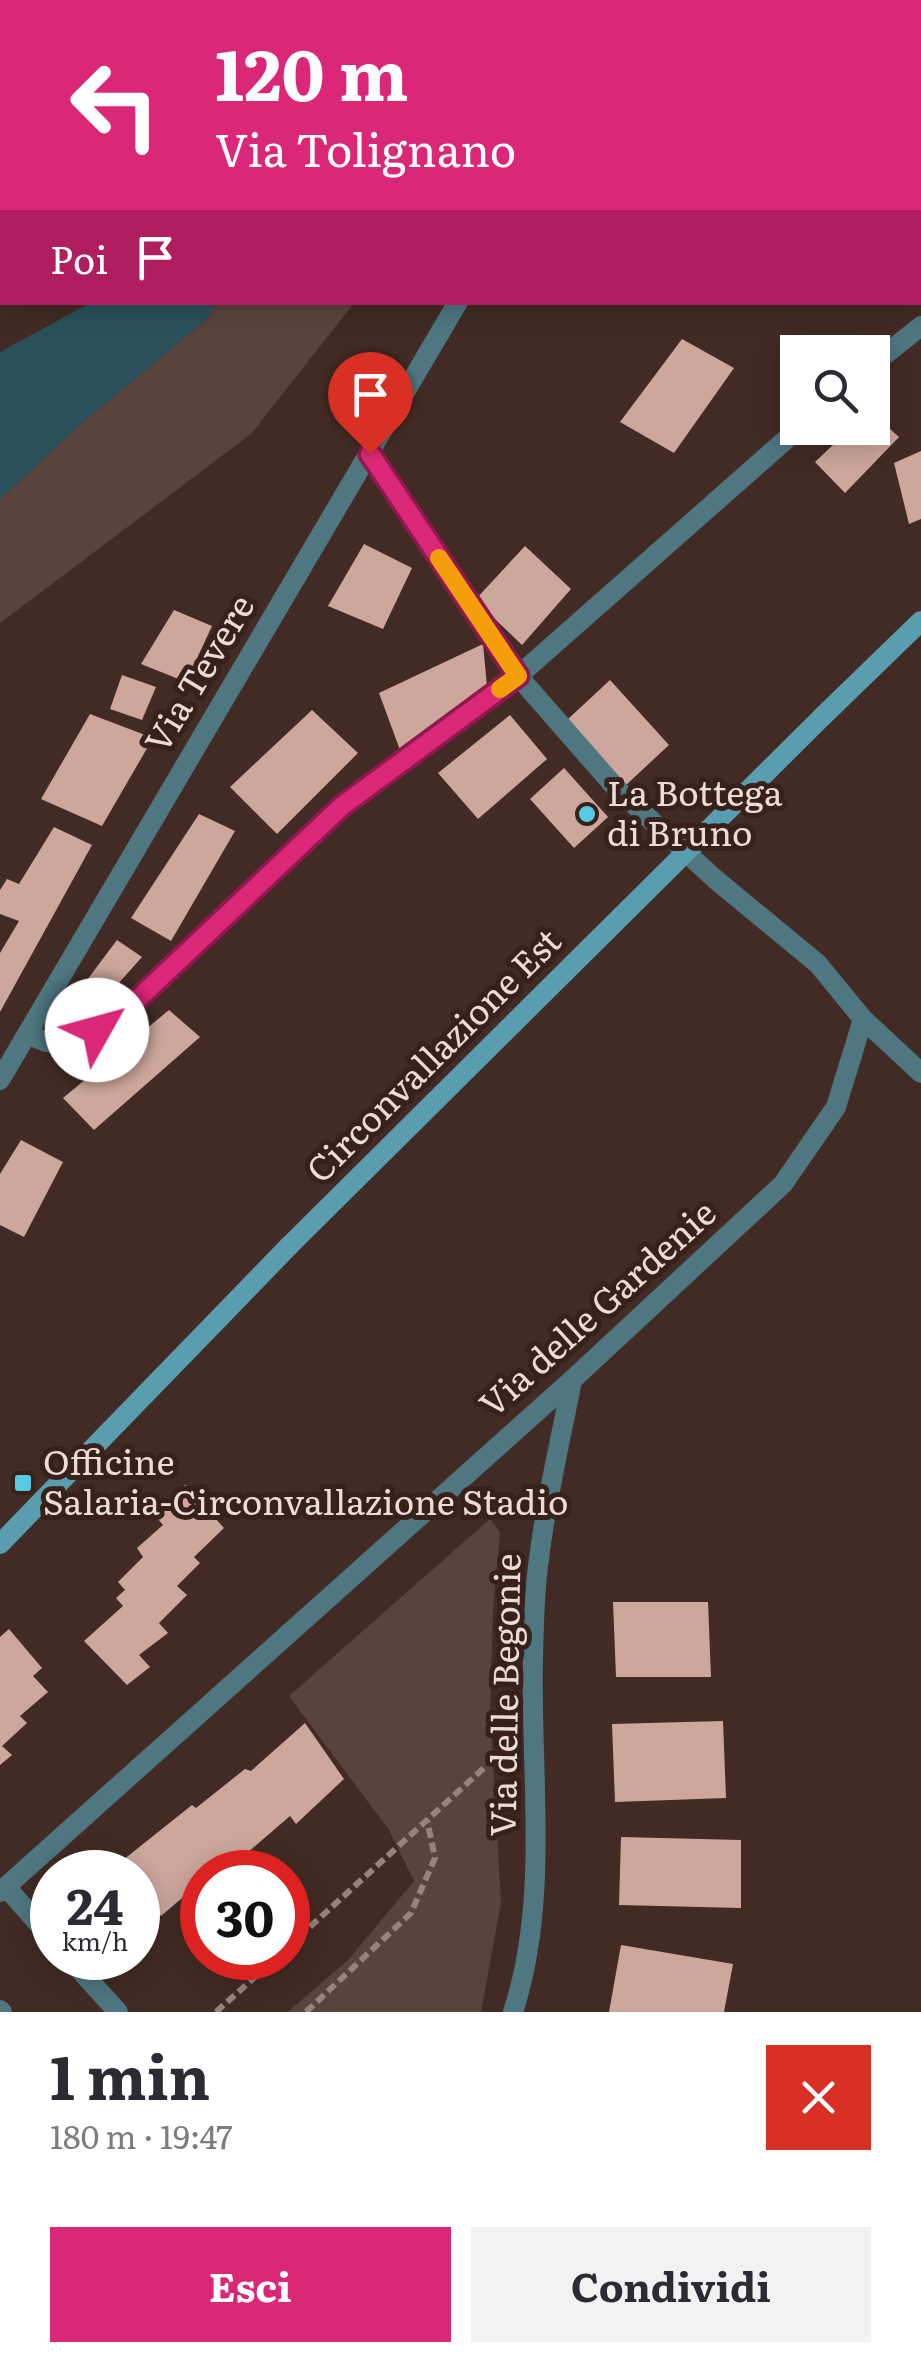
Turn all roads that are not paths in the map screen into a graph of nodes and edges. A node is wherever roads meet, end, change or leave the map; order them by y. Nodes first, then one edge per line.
1 (456, 305) edge
2 (921, 326) edge
3 (890, 351) edge
4 (780, 445) edge
5 (370, 454) junction
6 (921, 620) edge
7 (518, 676) junction
8 (864, 1019) junction
9 (28, 1034) junction
10 (921, 1072) edge
11 (0, 1080) edge
12 (572, 1380) junction
13 (0, 1544) edge
14 (3, 1890) edge
15 (30, 1917) edge
16 (89, 1980) edge
17 (118, 2012) edge
18 (513, 2012) edge

1 - 5 street, Via Tevere
2 - 3 street
4 - 7 street
5 - 7 street
5 - 9 street, Via Tevere
6 - 13 main road, Circonvallazione Est, bridge
7 - 8 street
7 - 9 street
8 - 10 street
8 - 12 street, Via delle Gardenie
9 - 11 street, Via Tevere
12 - 14 street, Via delle Gardenie
12 - 18 street, Via delle Begonie
14 - 15 street
16 - 17 street

